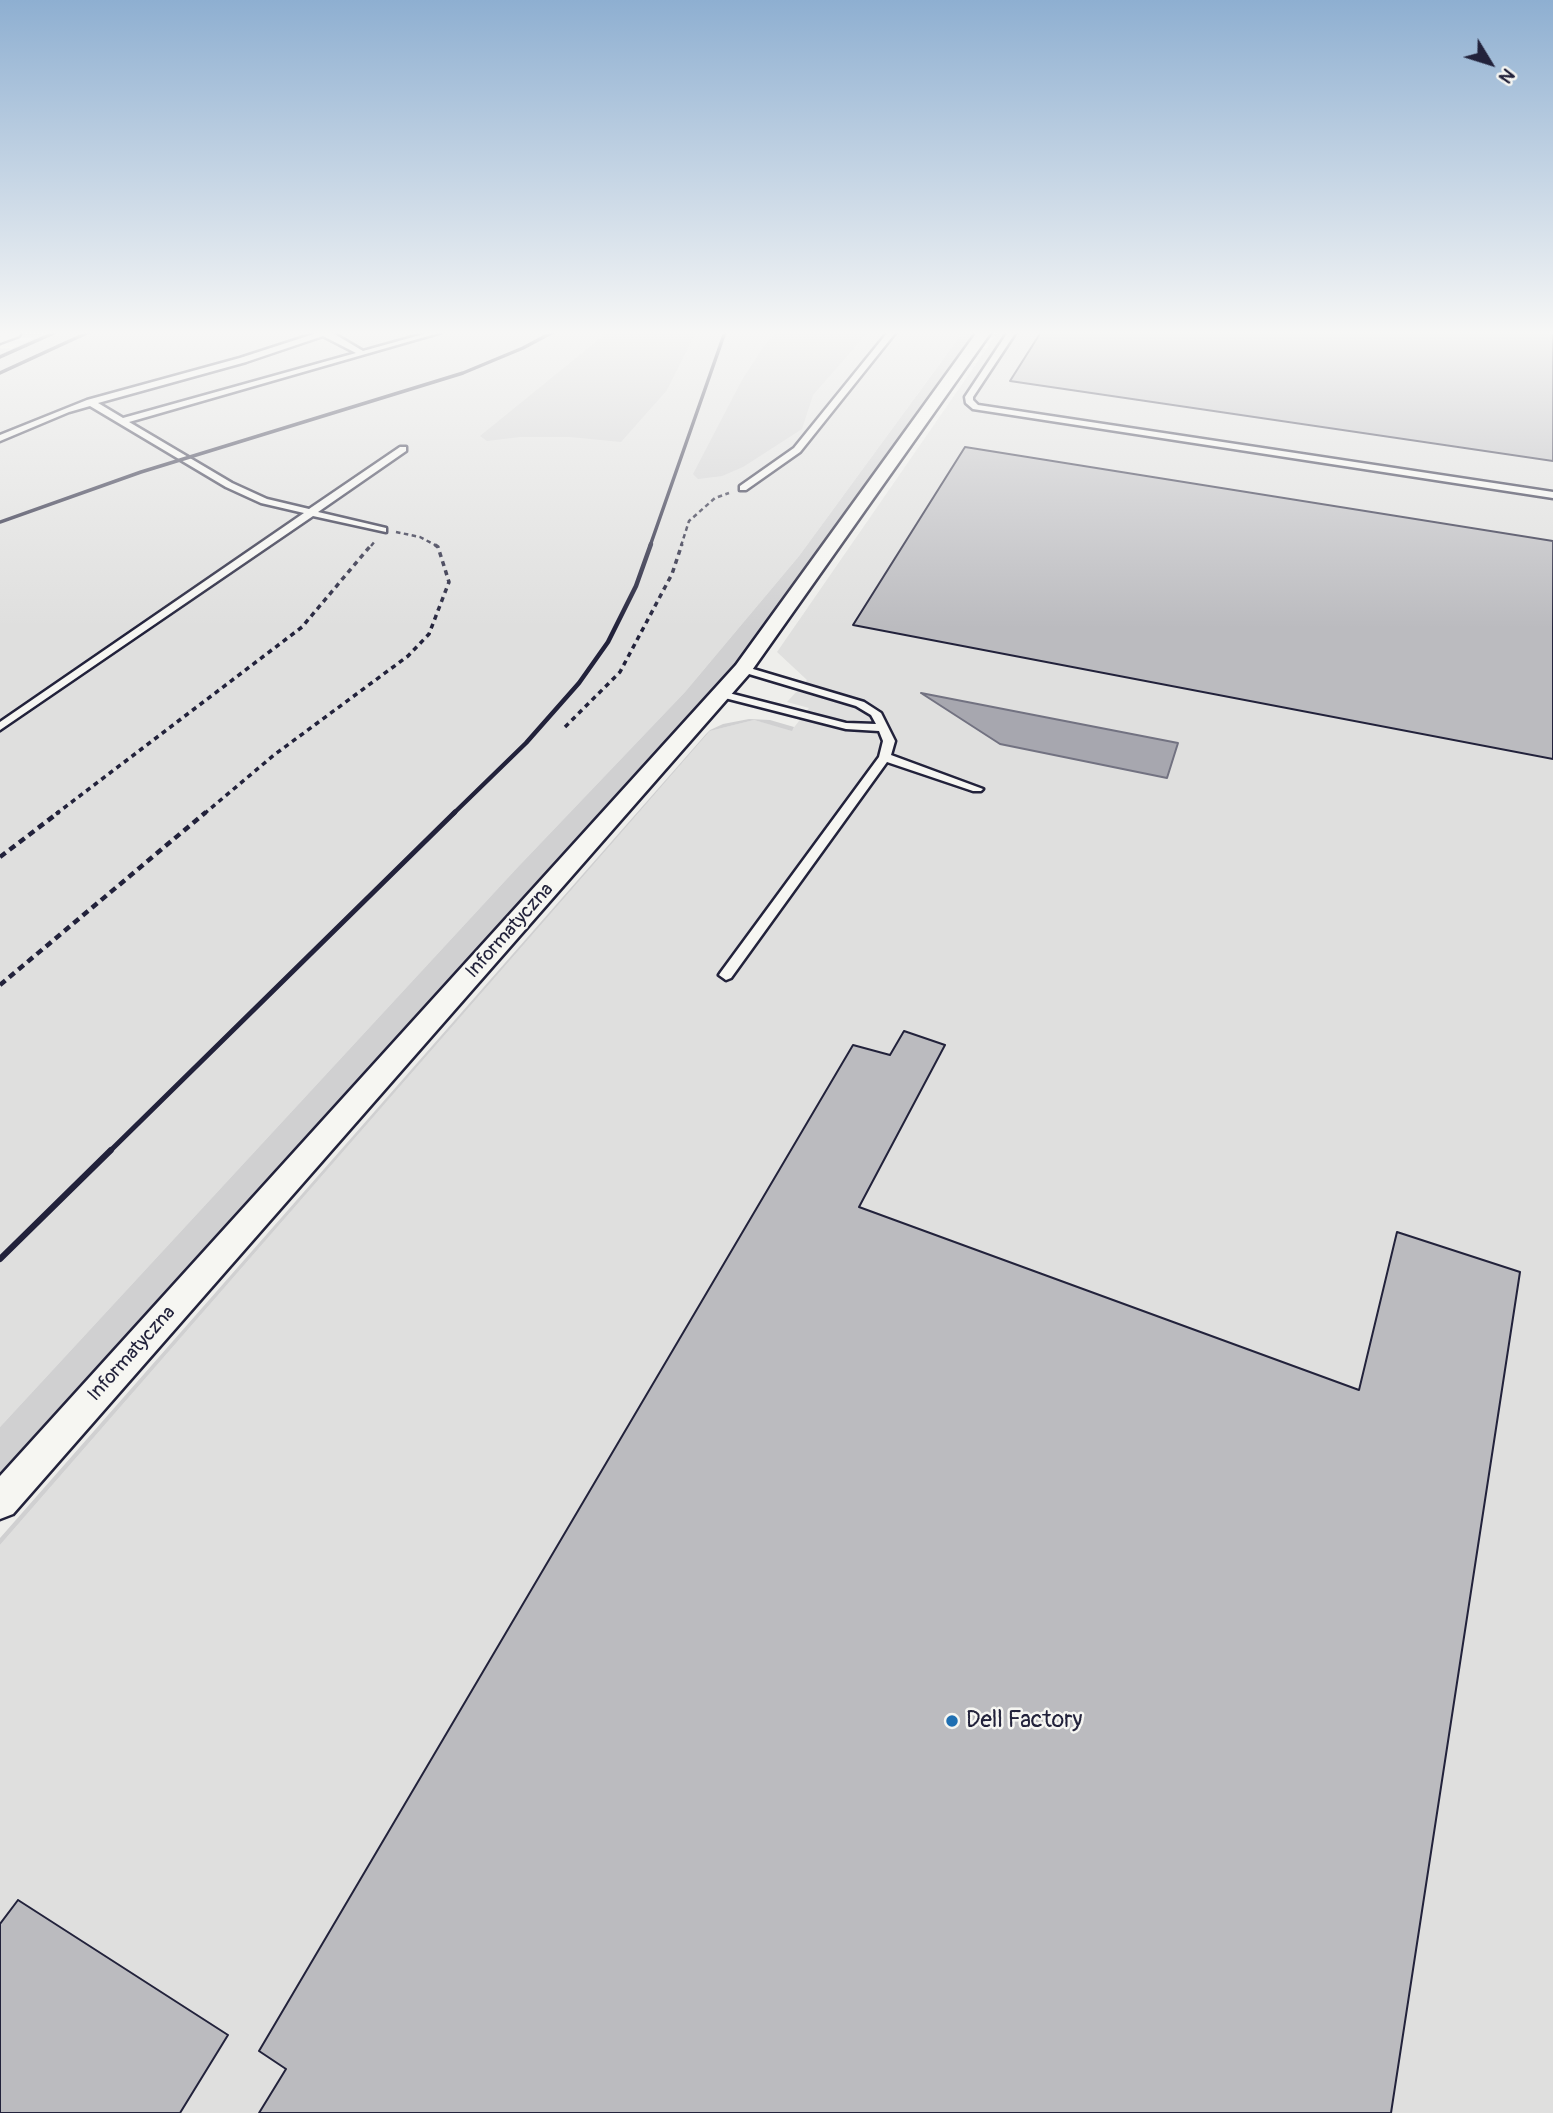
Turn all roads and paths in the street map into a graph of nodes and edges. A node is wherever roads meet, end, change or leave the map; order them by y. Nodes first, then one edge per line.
1 (18, 431) edge
2 (139, 431) edge
3 (812, 431) edge
4 (913, 431) edge
5 (1131, 431) edge
6 (0, 438) edge
7 (403, 449) dead end
8 (743, 488) joint
9 (1553, 495) edge
10 (310, 514) junction
11 (383, 530) junction
12 (743, 669) junction
13 (721, 694) junction
14 (0, 727) edge
15 (565, 727) dead end
16 (883, 728) junction
17 (885, 757) junction
18 (977, 789) dead end
19 (0, 857) edge
20 (726, 975) dead end
21 (0, 985) edge
22 (0, 1503) edge

1 - 6 lane
2 - 10 lane
3 - 8 lane
4 - 12 street, Informatyczna
5 - 9 lane
7 - 10 lane
8 - 15 path
10 - 11 lane
10 - 14 lane
11 - 19 path
11 - 21 path
12 - 13 street, Informatyczna
12 - 16 lane
13 - 16 lane
13 - 22 street, Informatyczna
16 - 17 lane
17 - 18 lane
17 - 20 lane

